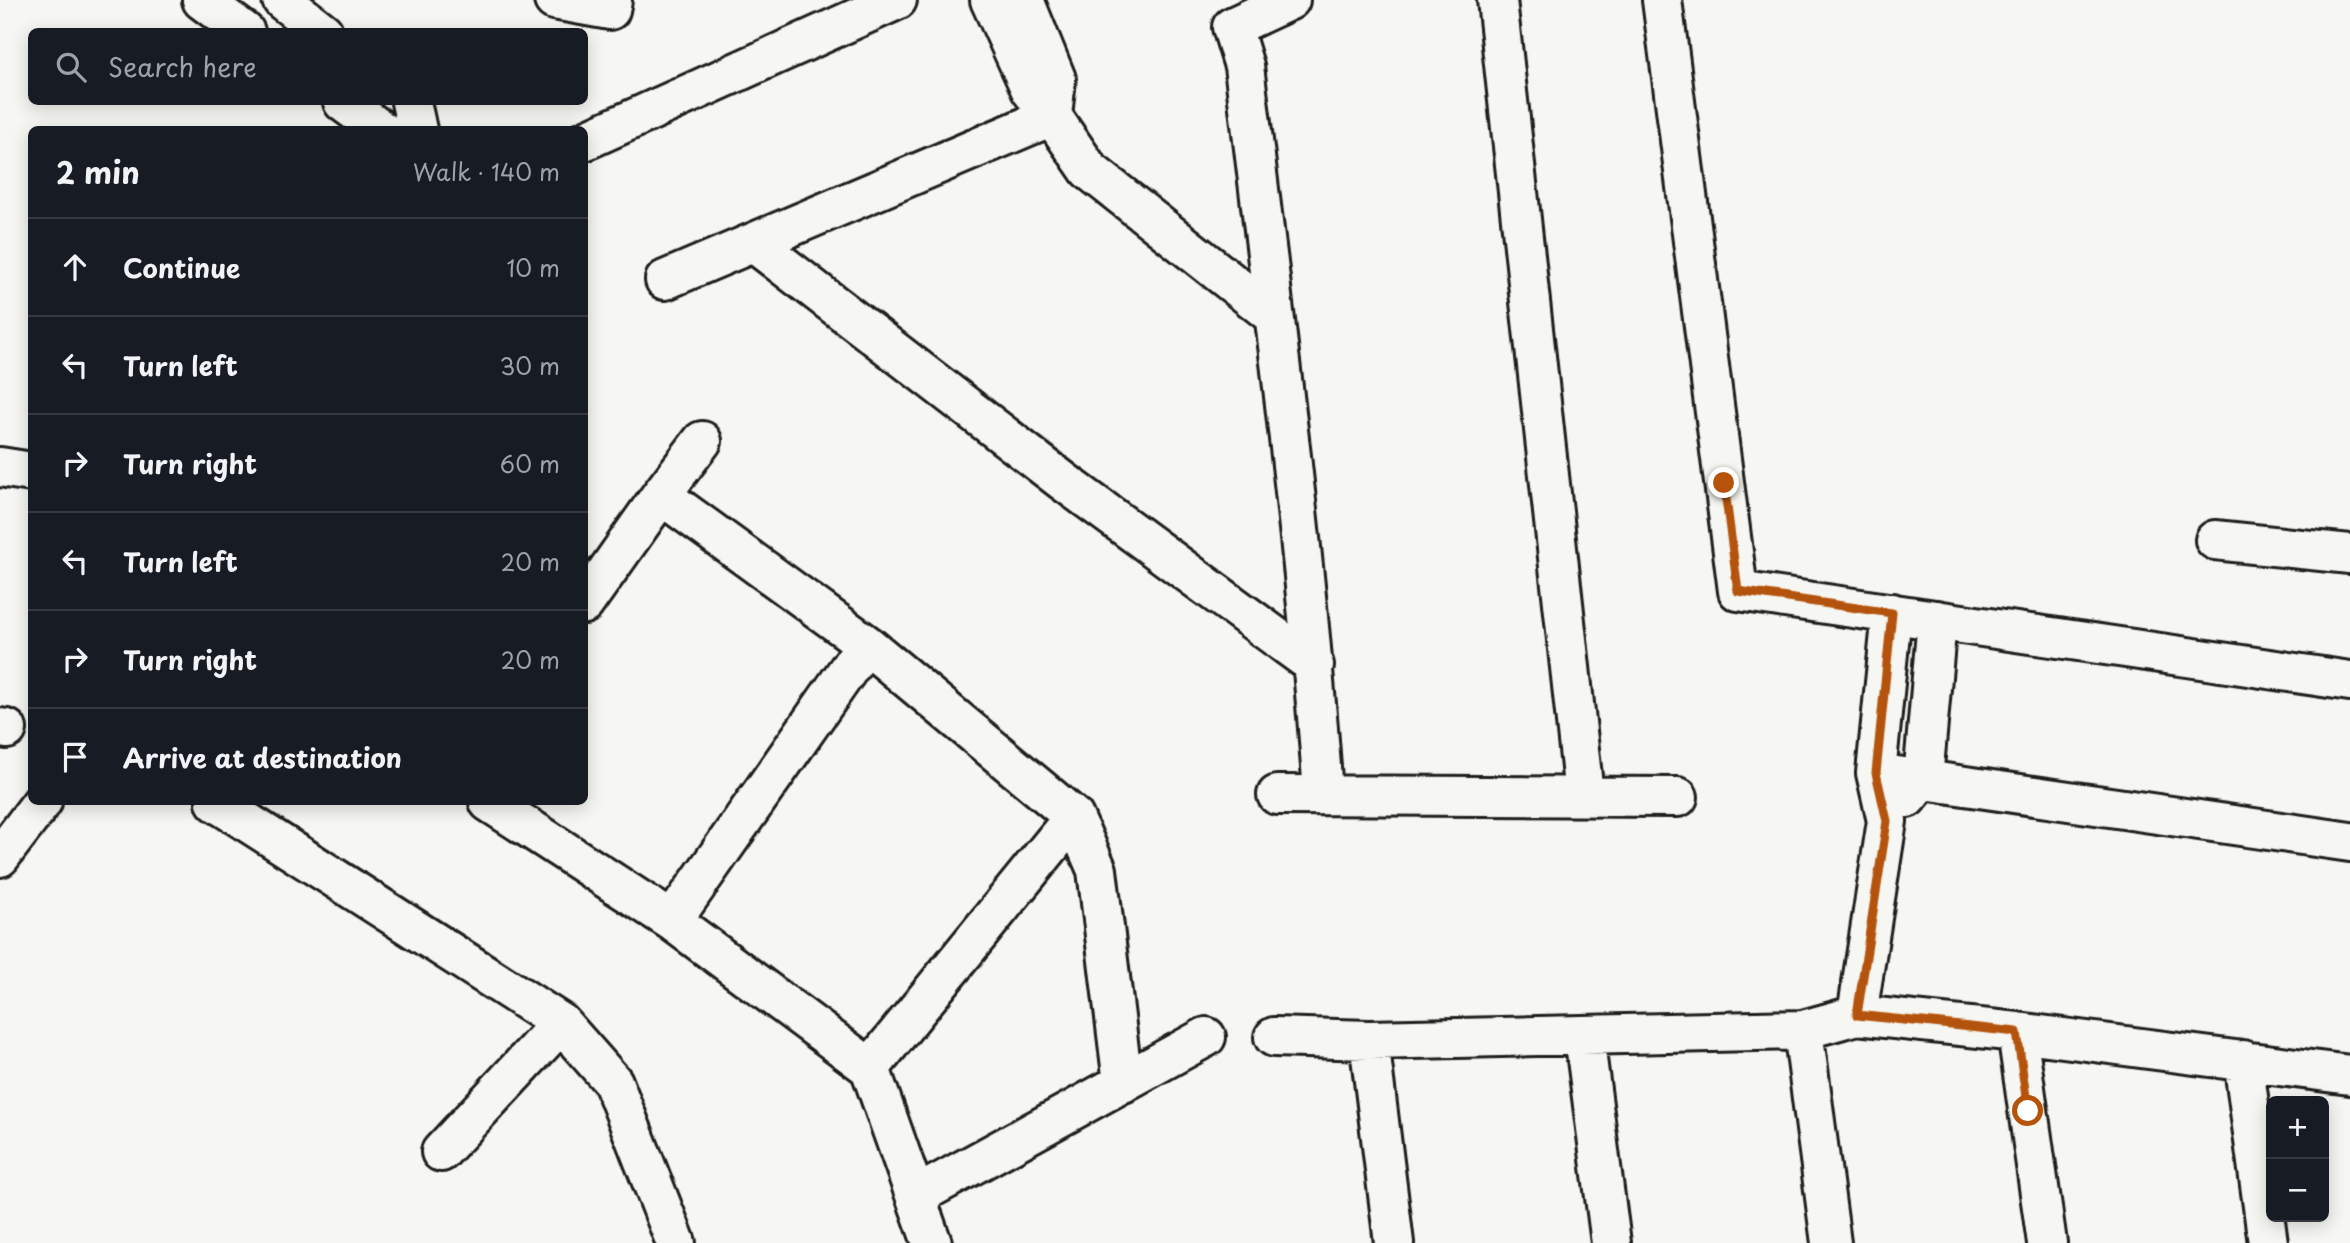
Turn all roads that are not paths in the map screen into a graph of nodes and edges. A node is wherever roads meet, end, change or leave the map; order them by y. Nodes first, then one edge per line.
1 (282, 0) edge
2 (554, 0) edge
3 (612, 0) edge
4 (897, 0) edge
5 (990, 0) edge
6 (1024, 0) edge
7 (1290, 0) edge
8 (1497, 0) edge
9 (1662, 0) edge
10 (318, 28) edge
11 (347, 105) edge
12 (412, 105) edge
13 (1052, 116) junction
14 (376, 126) edge
15 (417, 126) edge
16 (588, 139) edge
17 (754, 243) junction
18 (665, 280) dead end
19 (1274, 316) junction
20 (702, 441) dead end
21 (0, 467) edge
22 (28, 471) edge
23 (661, 495) junction
24 (2215, 540) dead end
25 (2350, 554) edge
26 (588, 598) edge
27 (1892, 613) junction
28 (1937, 620) junction
29 (866, 644) junction
30 (1314, 666) junction
31 (2350, 681) edge
32 (1876, 773) junction
33 (1923, 779) junction
34 (1323, 794) junction
35 (1277, 795) dead end
36 (1584, 795) junction
37 (1678, 797) dead end
38 (39, 805) edge
39 (221, 805) edge
40 (494, 805) edge
41 (1074, 817) junction
42 (1887, 821) junction
43 (2350, 842) edge
44 (0, 857) edge
45 (672, 921) junction
46 (1857, 1015) junction
47 (561, 1023) junction
48 (1803, 1030) junction
49 (2017, 1032) junction
50 (1584, 1036) junction
51 (1206, 1037) dead end
52 (1274, 1037) dead end
53 (1368, 1040) junction
54 (2243, 1060) junction
55 (870, 1068) junction
56 (2350, 1075) edge
57 (1123, 1083) junction
58 (441, 1152) dead end
59 (916, 1196) junction
60 (676, 1243) edge
61 (932, 1243) edge
62 (1394, 1243) edge
63 (1611, 1243) edge
64 (1832, 1243) edge
65 (2047, 1243) edge
66 (2268, 1243) edge

1 - 10 street
2 - 3 street
4 - 16 street
5 - 13 street
6 - 13 street
7 - 19 street
8 - 36 street
9 - 27 street
11 - 14 street
12 - 15 street
13 - 17 street
13 - 19 street
17 - 18 street
17 - 30 street
19 - 30 street
20 - 23 street
21 - 22 street
23 - 26 street
23 - 29 street
24 - 25 street
27 - 28 street
27 - 32 street
28 - 31 street
28 - 33 street
29 - 41 street
29 - 45 street
30 - 34 street
32 - 33 street
32 - 42 street
33 - 42 street
33 - 43 street
34 - 35 street
34 - 36 street
36 - 37 street
38 - 44 street
39 - 47 street
40 - 45 street
41 - 55 street
41 - 57 street
42 - 46 street
45 - 55 street
46 - 48 street
46 - 49 street
47 - 58 street
47 - 60 street
48 - 50 street
48 - 64 street
49 - 54 street
49 - 65 street
50 - 53 street
50 - 63 street
51 - 57 street
52 - 53 street
53 - 62 street
54 - 56 street
54 - 66 street
55 - 59 street
57 - 59 street
59 - 61 street

